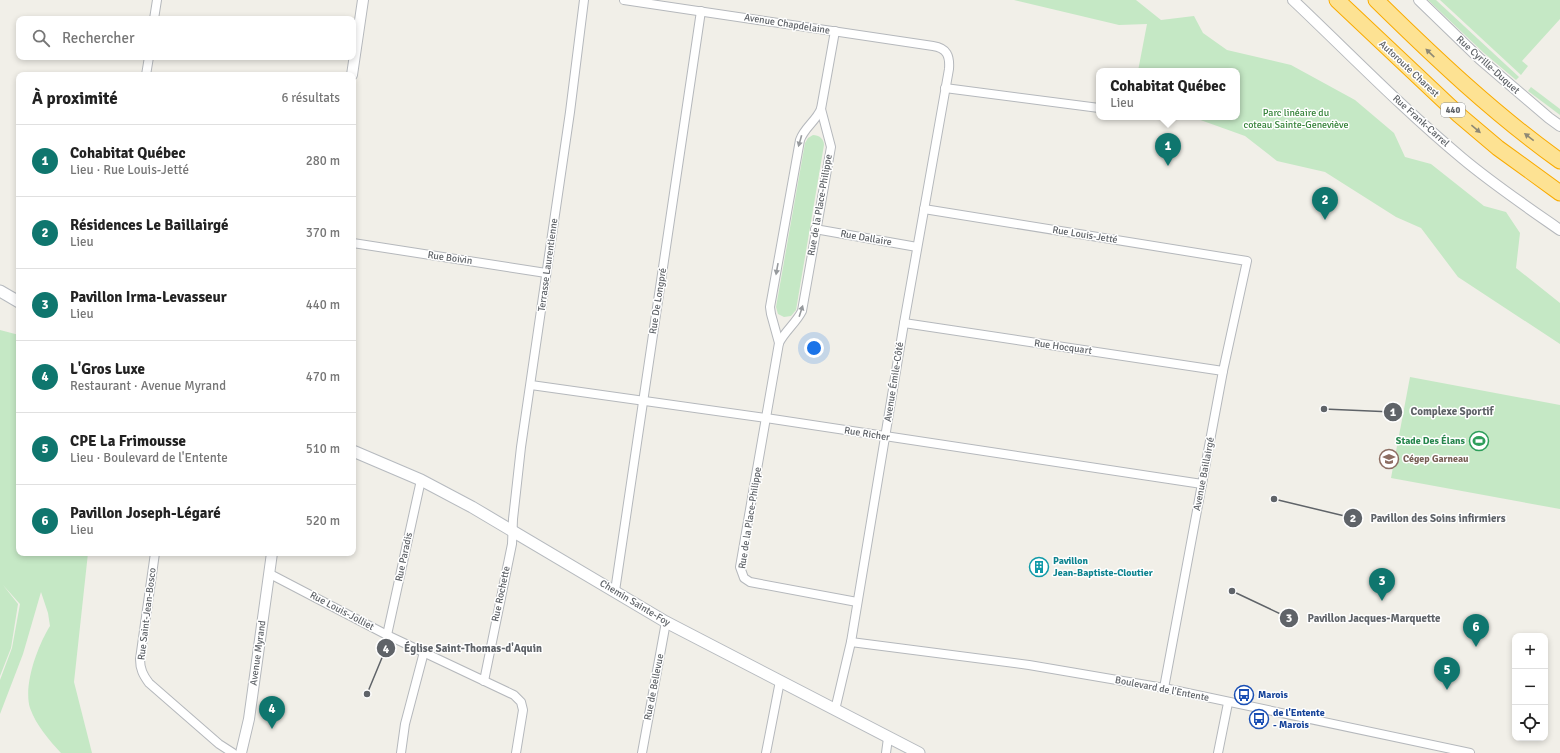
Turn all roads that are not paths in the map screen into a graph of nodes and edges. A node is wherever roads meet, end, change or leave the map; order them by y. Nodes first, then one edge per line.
1 (157, 0) edge
2 (363, 0) edge
3 (584, 0) edge
4 (624, 0) edge
5 (1293, 0) edge
6 (1337, 0) edge
7 (1376, 0) edge
8 (1419, 0) edge
9 (701, 11) junction
10 (154, 16) edge
11 (835, 31) junction
12 (356, 48) edge
13 (948, 54) joint
14 (148, 60) edge
15 (354, 60) edge
16 (146, 72) edge
17 (352, 72) edge
18 (945, 88) junction
19 (1096, 108) edge
20 (821, 109) junction
21 (1560, 126) edge
22 (1560, 161) edge
23 (1560, 193) edge
24 (924, 209) junction
25 (815, 229) junction
26 (1560, 230) edge
27 (356, 243) edge
28 (917, 247) junction
29 (1247, 261) joint
30 (546, 273) junction
31 (0, 291) edge
32 (16, 300) edge
33 (904, 323) junction
34 (779, 343) junction
35 (1223, 371) junction
36 (531, 385) junction
37 (643, 400) junction
38 (766, 418) junction
39 (885, 437) junction
40 (356, 452) edge
41 (421, 480) junction
42 (1202, 484) junction
43 (513, 531) junction
44 (154, 556) edge
45 (272, 556) edge
46 (270, 574) junction
47 (615, 591) junction
48 (857, 602) junction
49 (666, 622) junction
50 (387, 634) junction
51 (851, 642) junction
52 (424, 652) junction
53 (484, 681) junction
54 (780, 681) junction
55 (1164, 688) junction
56 (1228, 703) junction
57 (835, 710) junction
58 (888, 738) junction
59 (1447, 751) edge
60 (230, 752) edge
61 (242, 753) edge
62 (401, 753) edge
63 (516, 753) edge
64 (642, 753) edge
65 (766, 753) edge
66 (886, 753) edge
67 (919, 753) edge
68 (1218, 753) edge
69 (1469, 753) edge

1 - 10 street
2 - 12 street
3 - 30 street, Terrasse Laurentienne
4 - 9 street, Avenue Chapdelaine
5 - 26 street, Rue Frank-Carrel
6 -> 23 highway, Autoroute Charest / 440
22 -> 7 highway, 440
8 - 21 street, Rue Cyrille-Duquet
9 - 11 street, Avenue Chapdelaine
9 - 37 street, Rue De Longpré
11 - 13 street, Avenue Chapdelaine
11 - 20 street, Rue de la Place-Philippe
13 - 18 street, Avenue Émile-Côté
14 - 16 street
15 - 17 street
18 - 19 street
18 - 24 street, Avenue Émile-Côté
20 - 25 street, Rue de la Place-Philippe
20 -> 34 street, Rue de la Place-Philippe
24 - 28 street, Avenue Émile-Côté
24 - 29 street, Rue Louis-Jetté
25 - 28 street, Rue Dallaire
34 -> 25 street, Rue de la Place-Philippe
27 - 30 street, Rue Boivin
28 - 33 street, Avenue Émile-Côté
29 - 35 street, Avenue Baillairgé
30 - 36 street, Terrasse Laurentienne
31 - 32 main road
33 - 35 street, Rue Hocquart
33 - 39 street, Avenue Émile-Côté
34 - 38 street, Rue de la Place-Philippe
35 - 42 street, Avenue Baillairgé
36 - 37 street, Rue Richer
36 - 43 street, Terrasse Laurentienne
37 - 38 street, Rue Richer
37 - 47 street, Rue De Longpré
38 - 39 street, Rue Richer
38 - 48 street, Rue de la Place-Philippe
39 - 42 street, Rue Richer
39 - 48 street, Avenue Émile-Côté
40 - 41 main road, Chemin Sainte-Foy
41 - 43 main road, Chemin Sainte-Foy
41 - 50 street, Rue Paradis
42 - 55 street, Avenue Baillairgé
43 - 47 main road, Chemin Sainte-Foy
43 - 53 street, Rue Rochette
44 - 60 street, Rue Saint-Jean-Bosco
45 - 46 street, Avenue Myrand
46 - 50 street, Rue Louis-Jolliet
46 - 61 street, Avenue Myrand
47 - 49 main road, Chemin Sainte-Foy
48 - 51 street, Avenue Émile-Côté
49 - 54 main road, Chemin Sainte-Foy
49 - 64 street, Rue de Bellevue
50 - 52 street, Rue Louis-Jolliet
51 - 55 street, Boulevard de l'Entente
51 - 57 street, Avenue Émile-Côté
52 - 53 street, Rue Louis-Jolliet
52 - 62 street
53 - 63 street, Rue Louis-Jolliet
54 - 57 main road, Chemin Sainte-Foy
54 - 65 street
55 - 56 street, Boulevard de l'Entente
56 - 59 street, Boulevard de l'Entente
56 - 68 street
57 - 58 main road, Chemin Sainte-Foy
58 - 66 street
58 - 67 main road, Chemin Sainte-Foy
59 - 69 street, Boulevard de l'Entente

